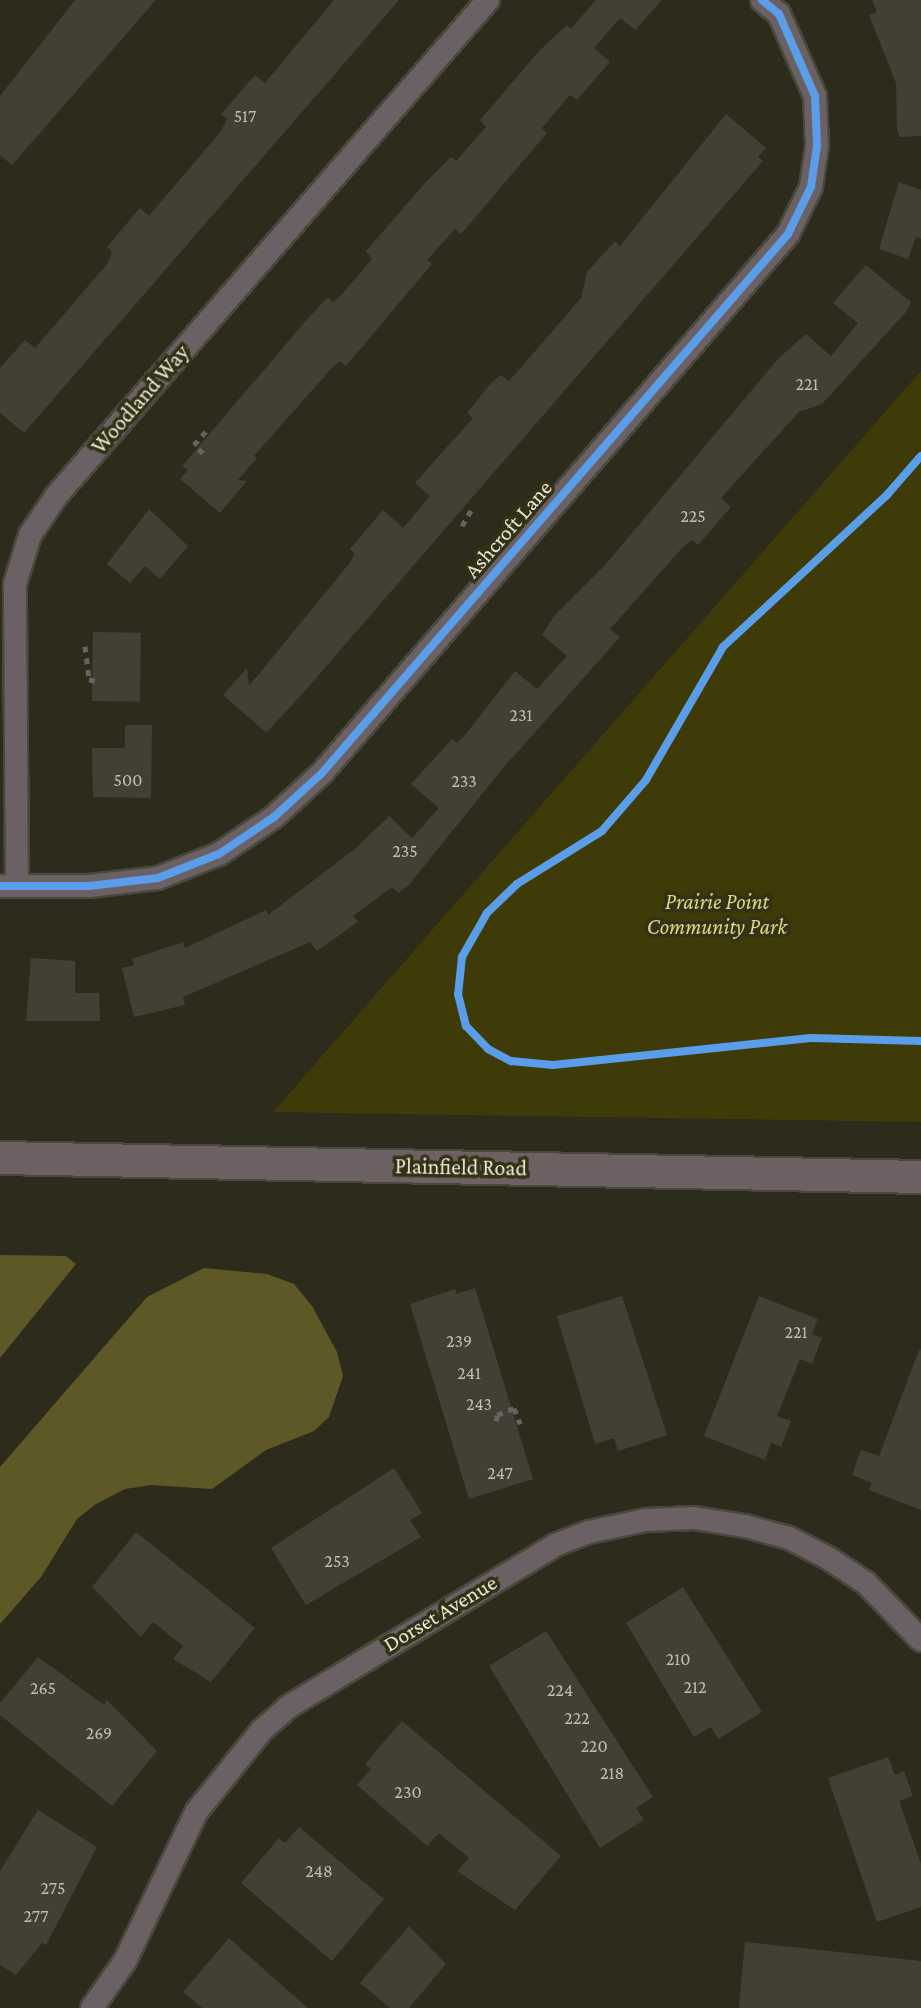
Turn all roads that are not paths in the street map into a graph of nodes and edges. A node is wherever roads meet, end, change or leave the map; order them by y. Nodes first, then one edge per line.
1 (488, 0) edge
2 (762, 0) edge
3 (8, 886) edge
4 (0, 1158) edge
5 (921, 1177) edge
6 (921, 1640) edge
7 (92, 2008) edge

1 - 3 street, Woodland Way
2 - 3 street, Ashcroft Lane
4 - 5 main road, Plainfield Road
6 - 7 street, Dorset Avenue

